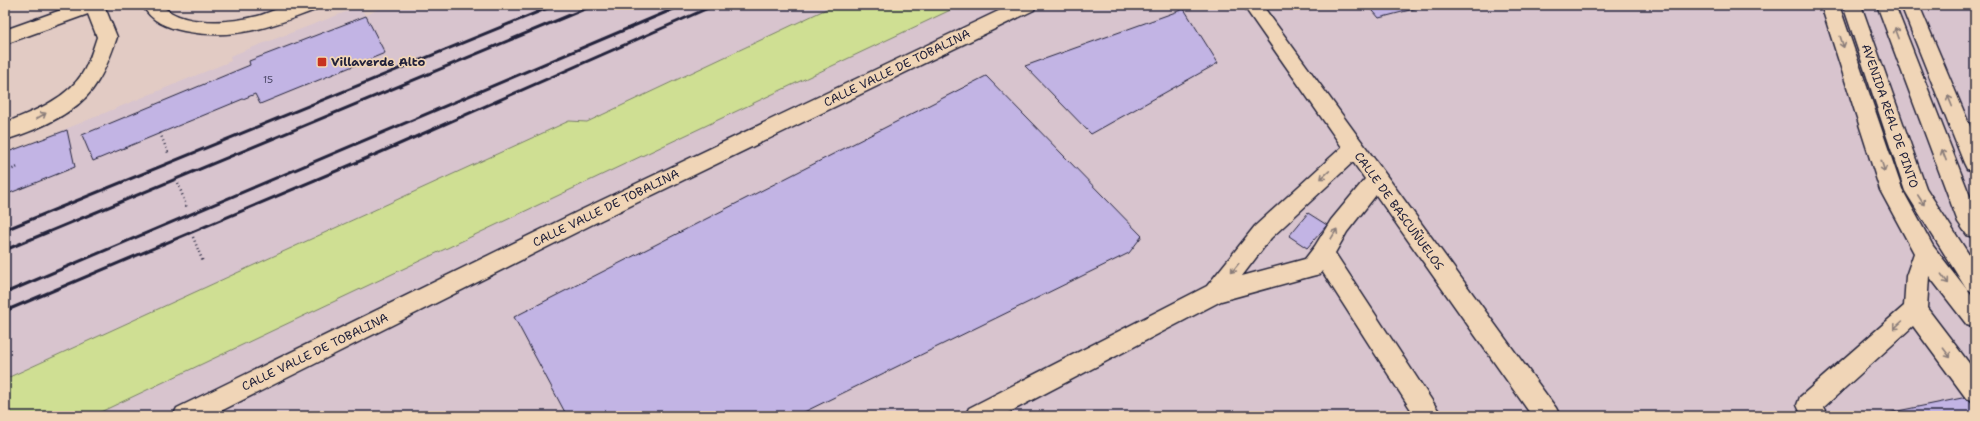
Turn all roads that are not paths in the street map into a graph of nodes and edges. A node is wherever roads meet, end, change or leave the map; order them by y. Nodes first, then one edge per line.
1 (95, 5) edge
2 (151, 5) edge
3 (308, 5) edge
4 (1027, 5) edge
5 (1252, 5) edge
6 (1830, 5) edge
7 (1852, 5) edge
8 (1886, 5) edge
9 (1910, 5) edge
10 (5, 37) edge
11 (5, 132) edge
12 (1354, 148) junction
13 (1975, 163) edge
14 (1376, 179) junction
15 (1975, 229) edge
16 (1323, 253) junction
17 (1925, 253) junction
18 (1975, 283) edge
19 (1215, 293) junction
20 (1915, 310) junction
21 (1975, 318) edge
22 (1975, 390) edge
23 (186, 416) edge
24 (978, 416) edge
25 (1428, 416) edge
26 (1547, 416) edge
27 (1816, 416) edge

1 - 10 street
11 -> 1 street
2 - 3 street
4 - 23 street, CALLE VALLE DE TOBALINA
5 - 12 street, CALLE DE BASCUÑUELOS
6 -> 17 street
7 -> 18 street, AVENIDA REAL DE PINTO
15 -> 8 street
13 -> 9 street
12 - 14 street, CALLE DE BASCUÑUELOS
12 -> 19 street
16 -> 14 street
14 - 26 street, CALLE DE BASCUÑUELOS
16 - 19 street
16 - 25 street
17 - 20 street
17 -> 21 street
19 - 24 street
20 -> 22 street
20 -> 27 street

